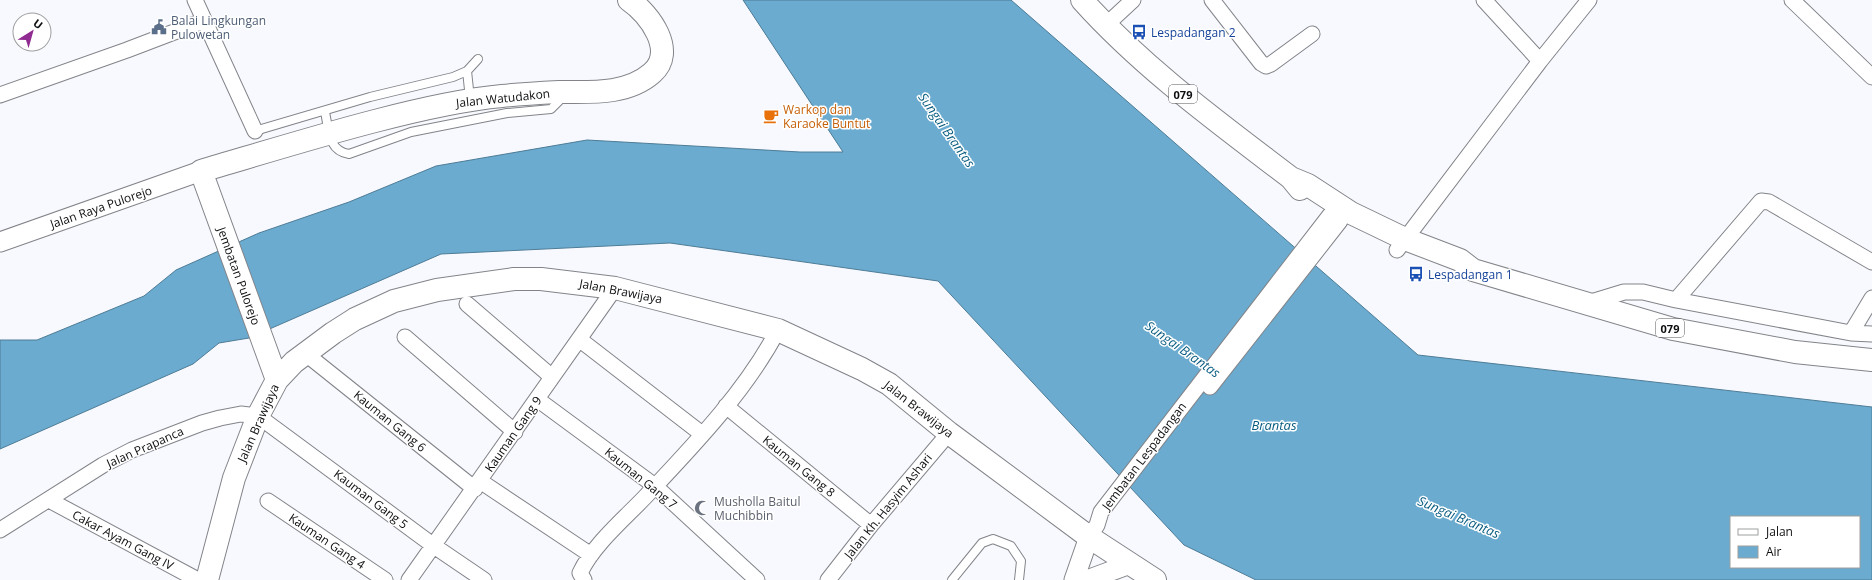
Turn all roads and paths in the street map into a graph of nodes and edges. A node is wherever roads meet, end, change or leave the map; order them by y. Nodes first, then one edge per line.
1 (195, 0) edge
2 (629, 0) edge
3 (1082, 0) edge
4 (1133, 0) edge
5 (1212, 0) edge
6 (1484, 0) edge
7 (1590, 0) edge
8 (1792, 0) edge
9 (203, 21) junction
10 (1105, 26) junction
11 (1312, 34) dead end
12 (478, 59) dead end
13 (1540, 61) junction
14 (467, 71) junction
15 (1872, 77) edge
16 (561, 92) junction
17 (0, 95) edge
18 (470, 99) junction
19 (325, 112) junction
20 (255, 131) joint
21 (330, 133) junction
22 (201, 171) junction
23 (1291, 178) junction
24 (1332, 222) junction
25 (0, 242) edge
26 (1401, 245) junction
27 (1872, 262) edge
28 (615, 288) junction
29 (1872, 298) edge
30 (1676, 300) junction
31 (1588, 303) junction
32 (467, 304) dead end
33 (778, 330) junction
34 (1851, 334) junction
35 (1872, 334) edge
36 (405, 337) dead end
37 (579, 339) junction
38 (306, 354) junction
39 (1872, 360) edge
40 (552, 378) junction
41 (277, 380) junction
42 (538, 399) junction
43 (726, 406) junction
44 (258, 416) junction
45 (515, 432) junction
46 (949, 433) junction
47 (702, 434) junction
48 (478, 485) junction
49 (655, 486) junction
50 (49, 500) junction
51 (268, 501) dead end
52 (1099, 523) junction
53 (871, 526) junction
54 (0, 530) edge
55 (434, 546) junction
56 (590, 554) junction
57 (1130, 564) junction
58 (198, 580) edge
59 (207, 580) edge
60 (385, 580) edge
61 (409, 580) edge
62 (484, 580) edge
63 (584, 580) edge
64 (757, 580) edge
65 (828, 580) edge
66 (952, 580) edge
67 (1019, 580) edge
68 (1074, 580) edge
69 (1087, 580) edge
70 (1155, 580) edge

1 - 9 street
2 - 16 main road, Jalan Watudakon
3 - 10 main road, 079
4 - 10 street
5 - 11 street
6 - 13 street
7 - 13 street
8 - 15 street
9 - 17 street
9 - 20 street
10 - 23 main road, 079
12 - 14 lane
13 - 26 street
14 - 18 lane
14 - 19 lane
16 - 18 main road, Jalan Watudakon
16 - 21 lane
18 - 21 main road, Jalan Watudakon
19 - 20 lane
19 - 21 lane
21 - 22 main road, Jalan Watudakon
22 - 25 street, Jalan Raya Pulorejo
22 - 41 main road, Jembatan Pulorejo
23 - 24 main road, 079
23 - 26 main road, 079
24 - 26 main road, 079
24 - 52 street, Jembatan Lespadangan
26 - 31 main road, 079
27 - 30 street
28 - 33 main road, Jalan Brawijaya
28 - 37 street, Kauman Gang 9
28 - 38 main road, Jalan Brawijaya
29 - 34 street
30 - 31 street
30 - 34 street
31 - 39 main road, 079
32 - 40 street
33 - 43 street
33 - 46 main road, Jalan Brawijaya
34 - 35 street
36 - 45 street
37 - 40 street, Kauman Gang 9
37 - 47 street
38 - 41 main road, Jalan Brawijaya
38 - 48 street, Kauman Gang 6
40 - 42 street, Kauman Gang 9
41 - 44 main road, Jalan Brawijaya
42 - 45 street, Kauman Gang 9
42 - 49 street, Kauman Gang 7
43 - 47 street
43 - 53 street, Kauman Gang 8
44 - 50 street, Jalan Prapanca
44 - 55 street, Kauman Gang 5
44 - 59 main road, Jalan Brawijaya
45 - 48 street, Kauman Gang 9
46 - 52 main road, Jalan Brawijaya
46 - 53 street, Jalan Kh. Hasyim Ashari
47 - 49 street
48 - 55 street, Kauman Gang 9
48 - 56 street, Kauman Gang 6
49 - 56 street
49 - 64 street, Kauman Gang 7
50 - 54 street, Jalan Prapanca
50 - 58 street, Cakar Ayam Gang IV
51 - 60 street, Kauman Gang 4
52 - 57 main road, Jalan Brawijaya
52 - 68 street
53 - 65 street, Jalan Kh. Hasyim Ashari
55 - 61 street, Kauman Gang 9
55 - 62 street, Kauman Gang 5
56 - 63 street
57 - 69 street
57 - 70 main road, Jalan Brawijaya
66 - 67 lane

